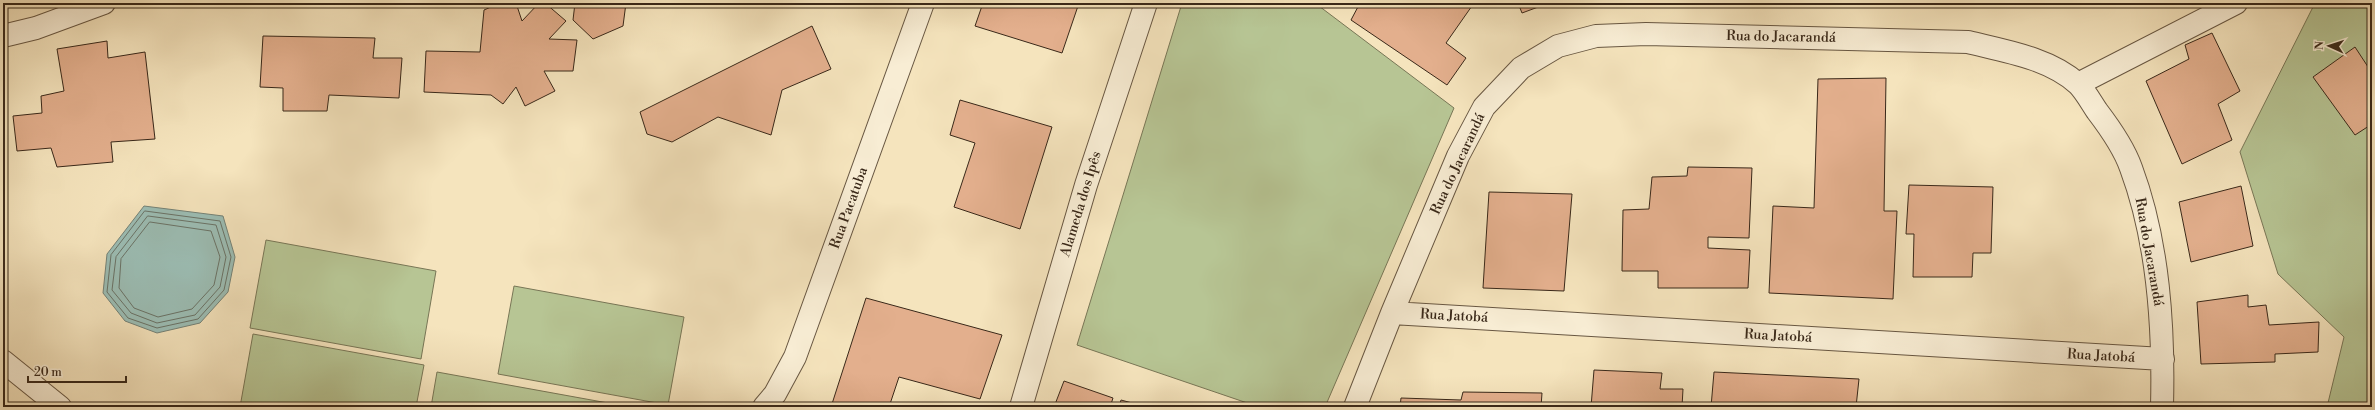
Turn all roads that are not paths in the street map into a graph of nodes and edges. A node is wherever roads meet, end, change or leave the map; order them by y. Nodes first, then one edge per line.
1 (104, 3) edge
2 (923, 3) edge
3 (1146, 3) edge
4 (2236, 3) edge
5 (3, 36) edge
6 (2078, 84) junction
7 (1392, 313) junction
8 (2163, 359) junction
9 (3, 361) edge
10 (60, 407) edge
11 (764, 407) edge
12 (1020, 407) edge
13 (1355, 407) edge
14 (2162, 407) edge

1 - 5 street
2 - 11 street, Rua Pacatuba
3 - 12 street, Alameda dos Ipês
4 - 6 street
6 - 7 street, Rua do Jacarandá
6 - 8 street, Rua do Jacarandá
7 - 8 street, Rua Jatobá
7 - 13 street, Rua do Jacarandá
8 - 14 street, Rua do Jacarandá
9 - 10 street

